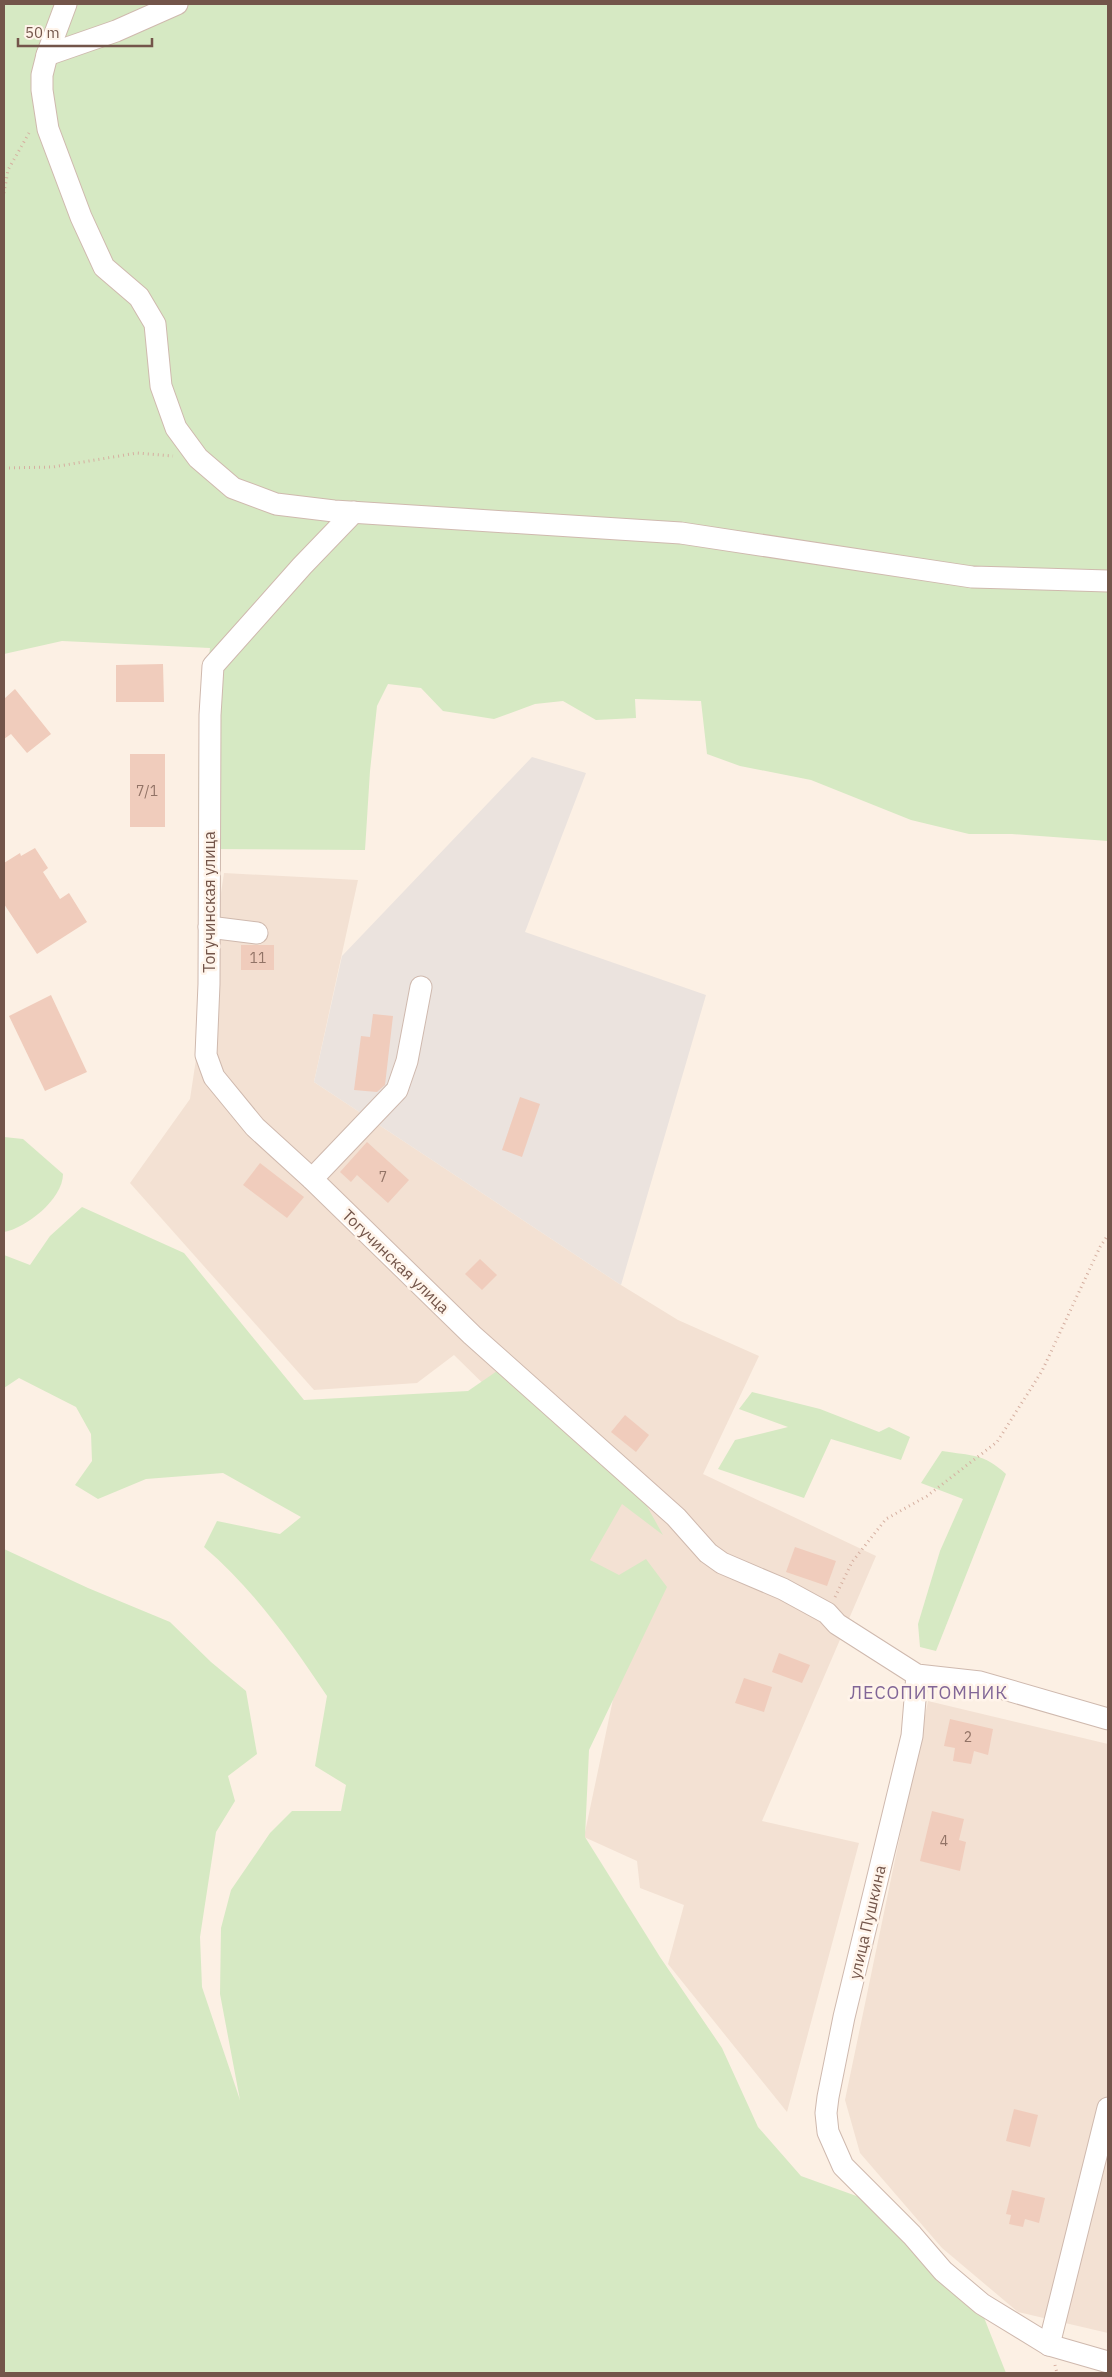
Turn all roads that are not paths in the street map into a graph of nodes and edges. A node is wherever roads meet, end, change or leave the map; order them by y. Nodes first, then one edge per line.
1 (66, 4) edge
2 (177, 4) edge
3 (47, 55) junction
4 (354, 512) junction
5 (1108, 581) edge
6 (209, 927) junction
7 (257, 933) dead end
8 (421, 987) dead end
9 (312, 1179) junction
10 (917, 1675) junction
11 (1108, 1719) edge
12 (1108, 2108) edge
13 (1049, 2345) junction
14 (1108, 2362) edge

1 - 3 street
2 - 3 street
3 - 4 street
4 - 5 street
4 - 6 street, Тогучинская улица
6 - 7 street
6 - 9 street, Тогучинская улица
8 - 9 street
9 - 10 street, Тогучинская улица
10 - 11 street
10 - 13 street, улица Пушкина
12 - 13 street
13 - 14 street

